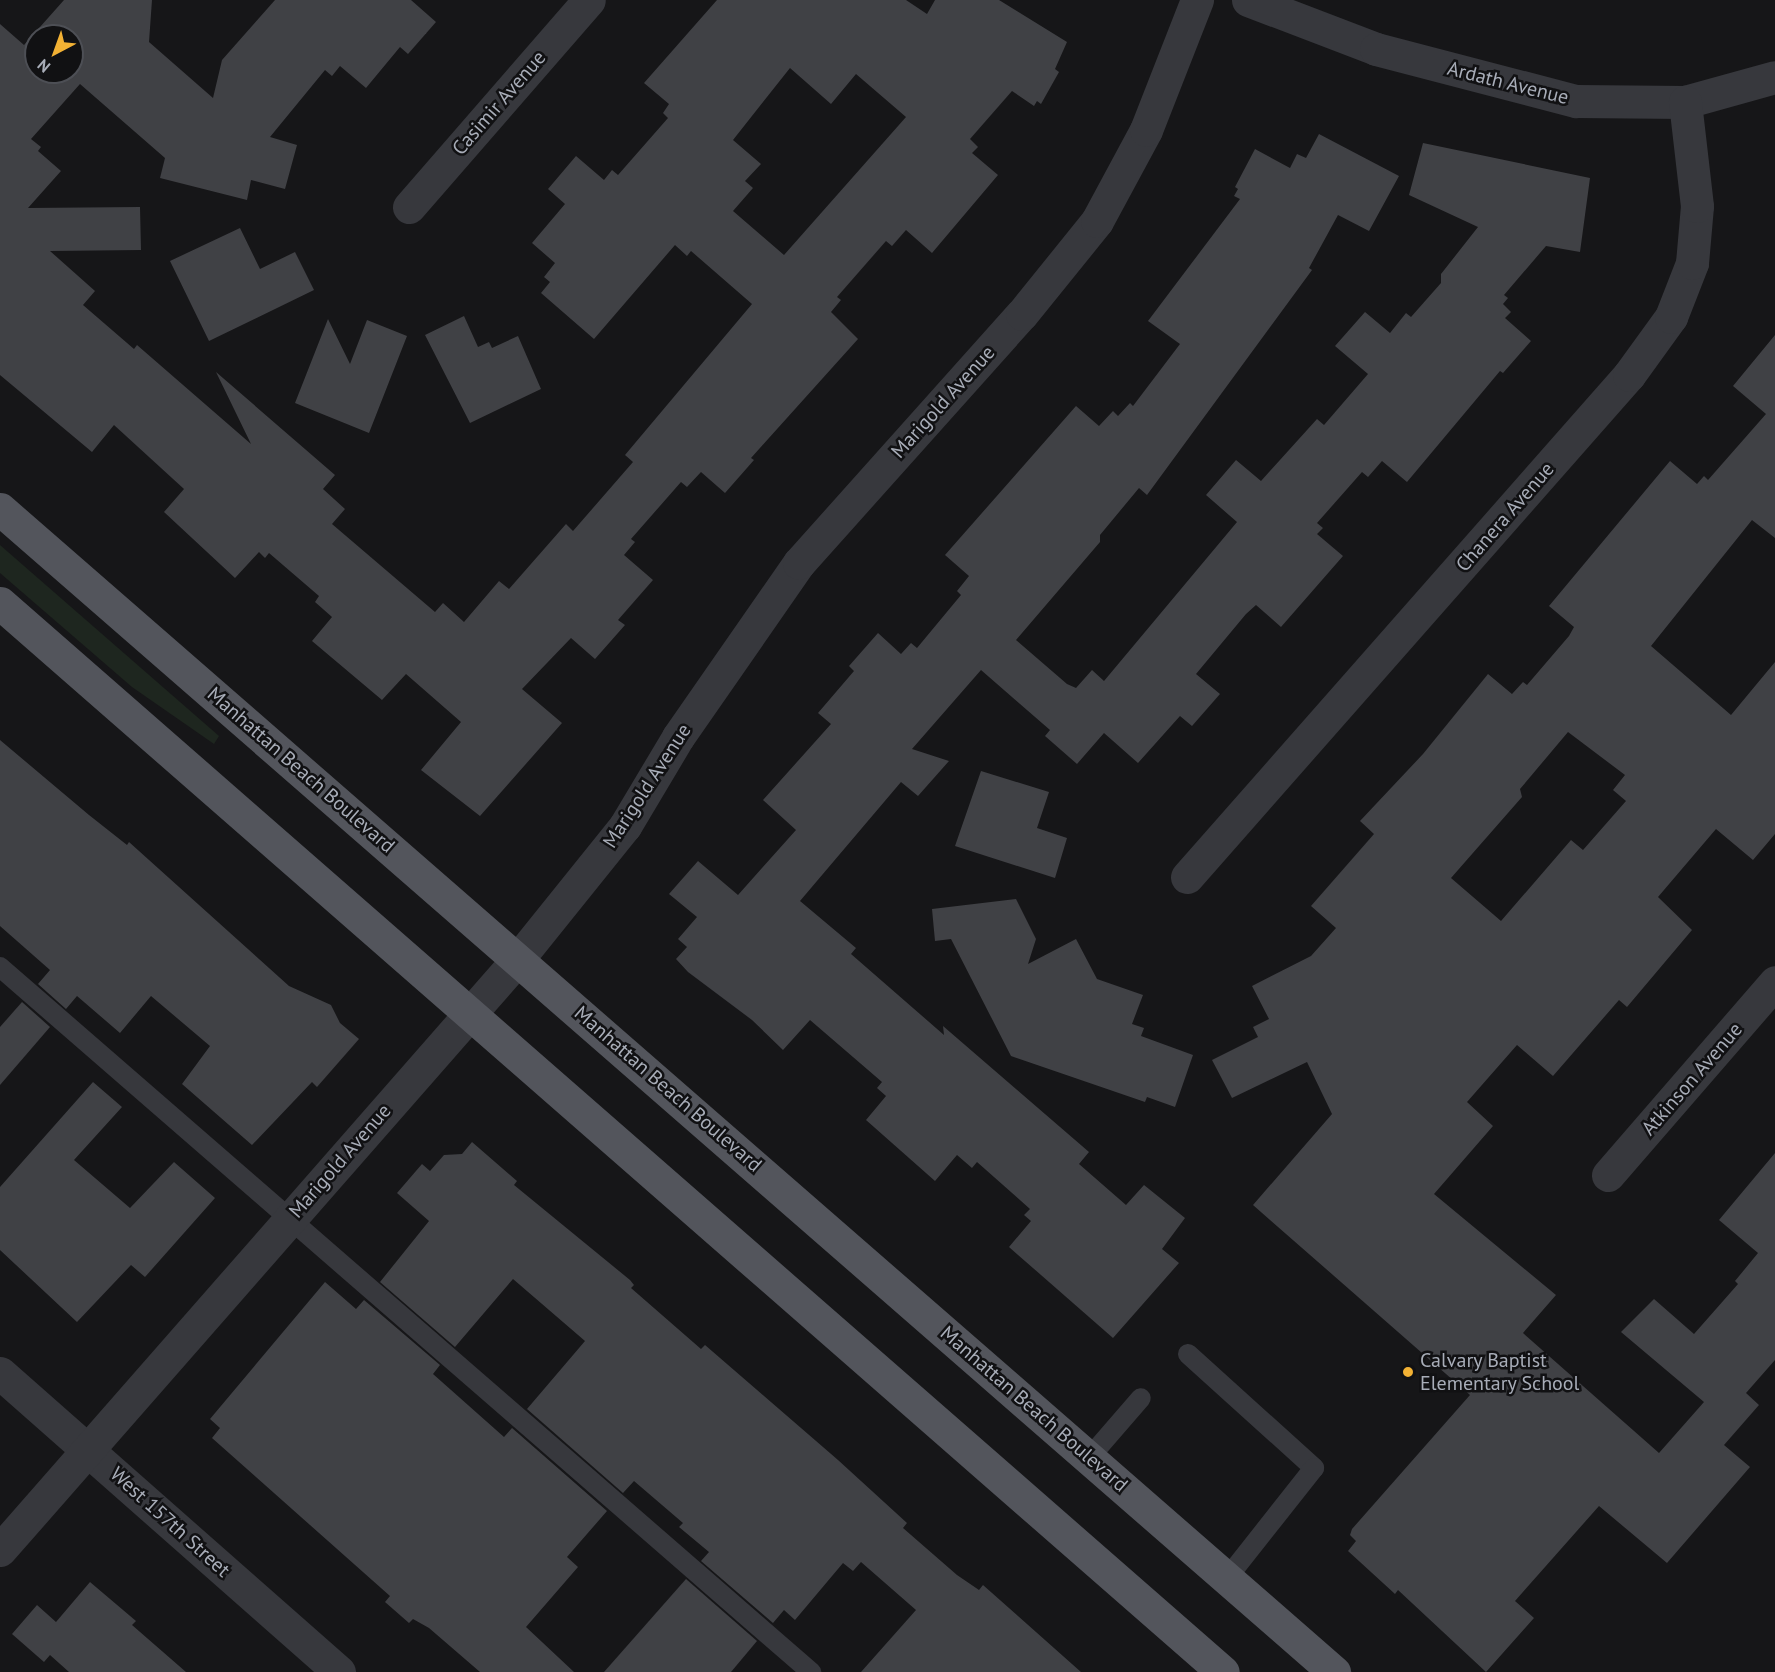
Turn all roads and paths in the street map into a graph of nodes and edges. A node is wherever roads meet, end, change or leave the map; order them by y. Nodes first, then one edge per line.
1 (589, 0) edge
2 (1197, 0) edge
3 (1248, 0) edge
4 (1775, 77) edge
5 (1685, 102) junction
6 (409, 207) dead end
7 (0, 509) edge
8 (0, 603) edge
9 (1187, 877) dead end
10 (518, 959) junction
11 (0, 967) edge
12 (1775, 982) edge
13 (469, 1014) junction
14 (1608, 1175) dead end
15 (290, 1218) junction
16 (1188, 1354) dead end
17 (0, 1373) edge
18 (1141, 1398) dead end
19 (88, 1448) junction
20 (1089, 1458) junction
21 (0, 1550) edge
22 (1227, 1578) junction
23 (339, 1672) edge
24 (811, 1672) edge
25 (1223, 1672) edge
26 (1334, 1672) edge

1 - 6 street, Casimir Avenue
2 - 10 street, Marigold Avenue
3 - 5 street, Ardath Avenue
4 - 5 street, Ardath Avenue
5 - 9 street, Chanera Avenue
7 - 10 main road, Manhattan Beach Boulevard
8 - 13 main road
10 - 13 street, Marigold Avenue
10 - 20 main road, Manhattan Beach Boulevard
11 - 15 lane
12 - 14 street, Atkinson Avenue
13 - 15 street, Marigold Avenue
13 - 25 main road
15 - 19 street, Marigold Avenue
15 - 24 lane
16 - 22 lane
17 - 19 street, West 157th Street
18 - 20 lane
19 - 21 street, Marigold Avenue
19 - 23 street, West 157th Street
20 - 22 main road, Manhattan Beach Boulevard
22 - 26 main road, Manhattan Beach Boulevard

